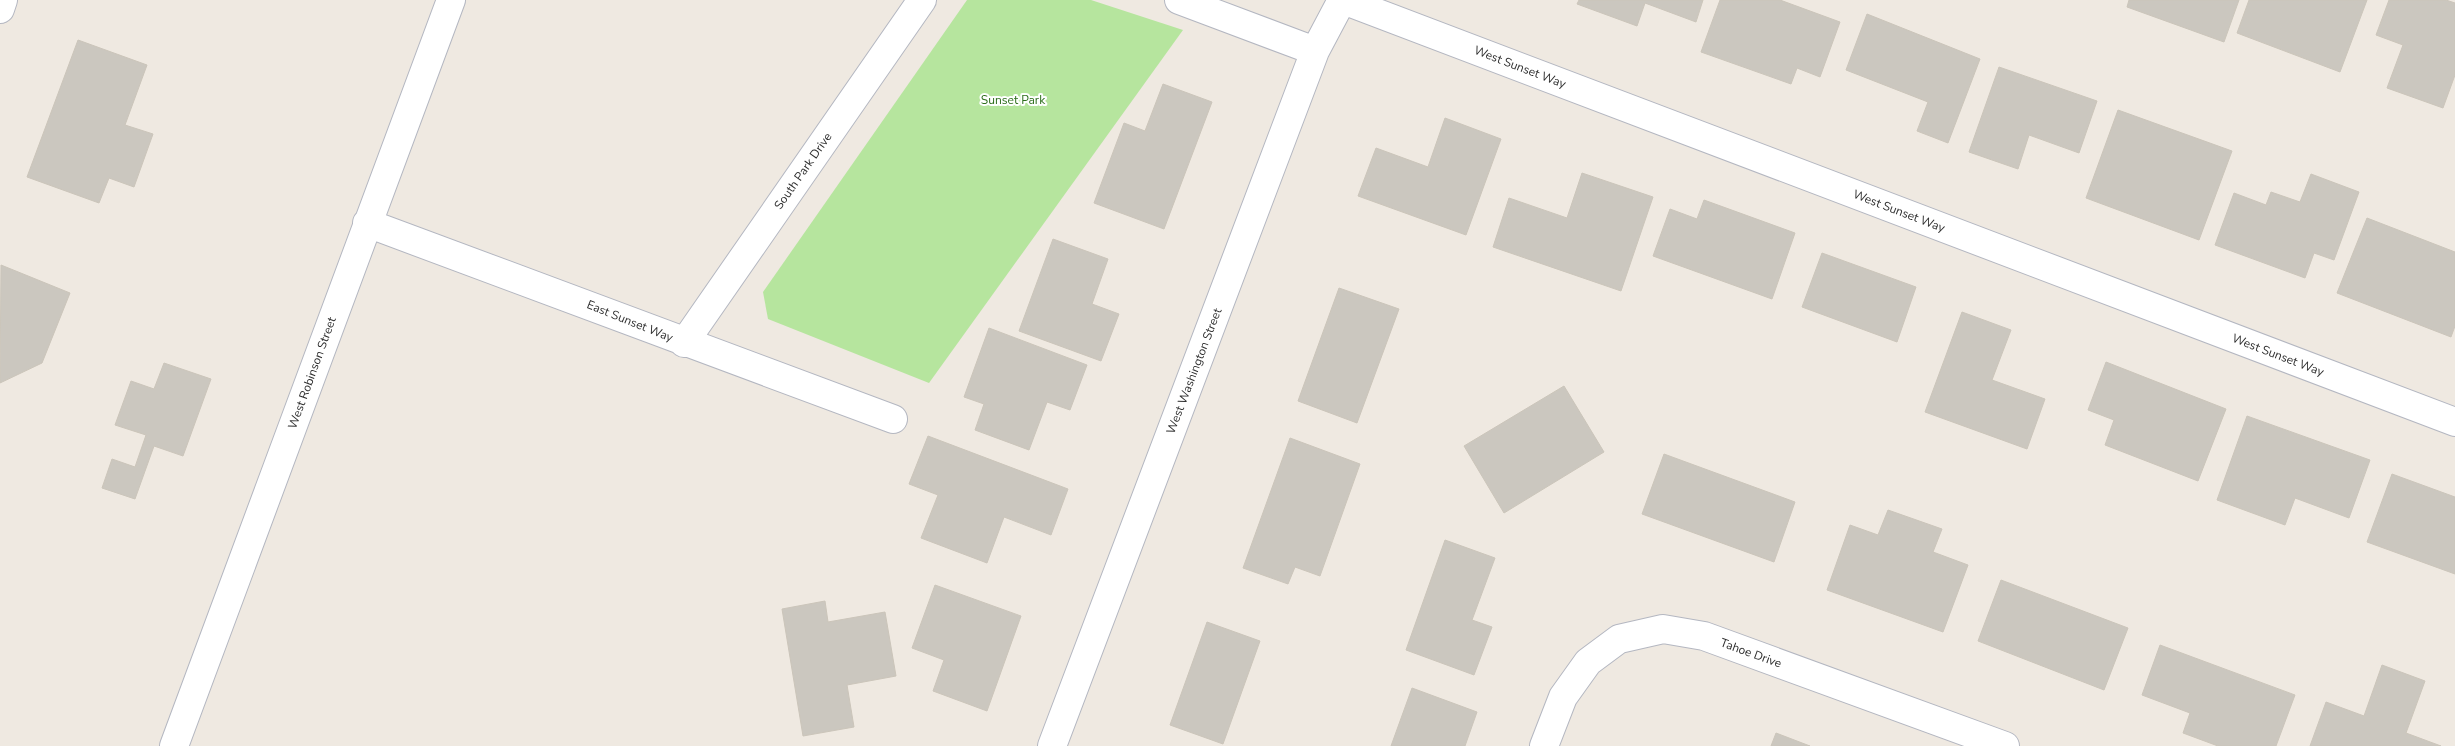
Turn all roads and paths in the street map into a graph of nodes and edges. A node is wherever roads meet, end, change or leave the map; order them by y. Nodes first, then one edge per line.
1 (3, 0) edge
2 (451, 0) edge
3 (922, 0) edge
4 (1179, 0) edge
5 (1343, 0) edge
6 (0, 9) edge
7 (1315, 51) junction
8 (367, 223) junction
9 (684, 343) junction
10 (893, 419) dead end
11 (2455, 422) edge
12 (174, 746) edge
13 (1052, 746) edge
14 (1544, 746) edge
15 (2005, 746) edge

1 - 6 street
2 - 8 street, West Robinson Street
3 - 9 street, South Park Drive
4 - 7 street
5 - 7 street, West Washington Street
5 - 11 street, West Sunset Way
7 - 13 street, West Washington Street
8 - 9 street, East Sunset Way
8 - 12 street, West Robinson Street
9 - 10 street, East Sunset Way
14 - 15 street, Tahoe Drive

